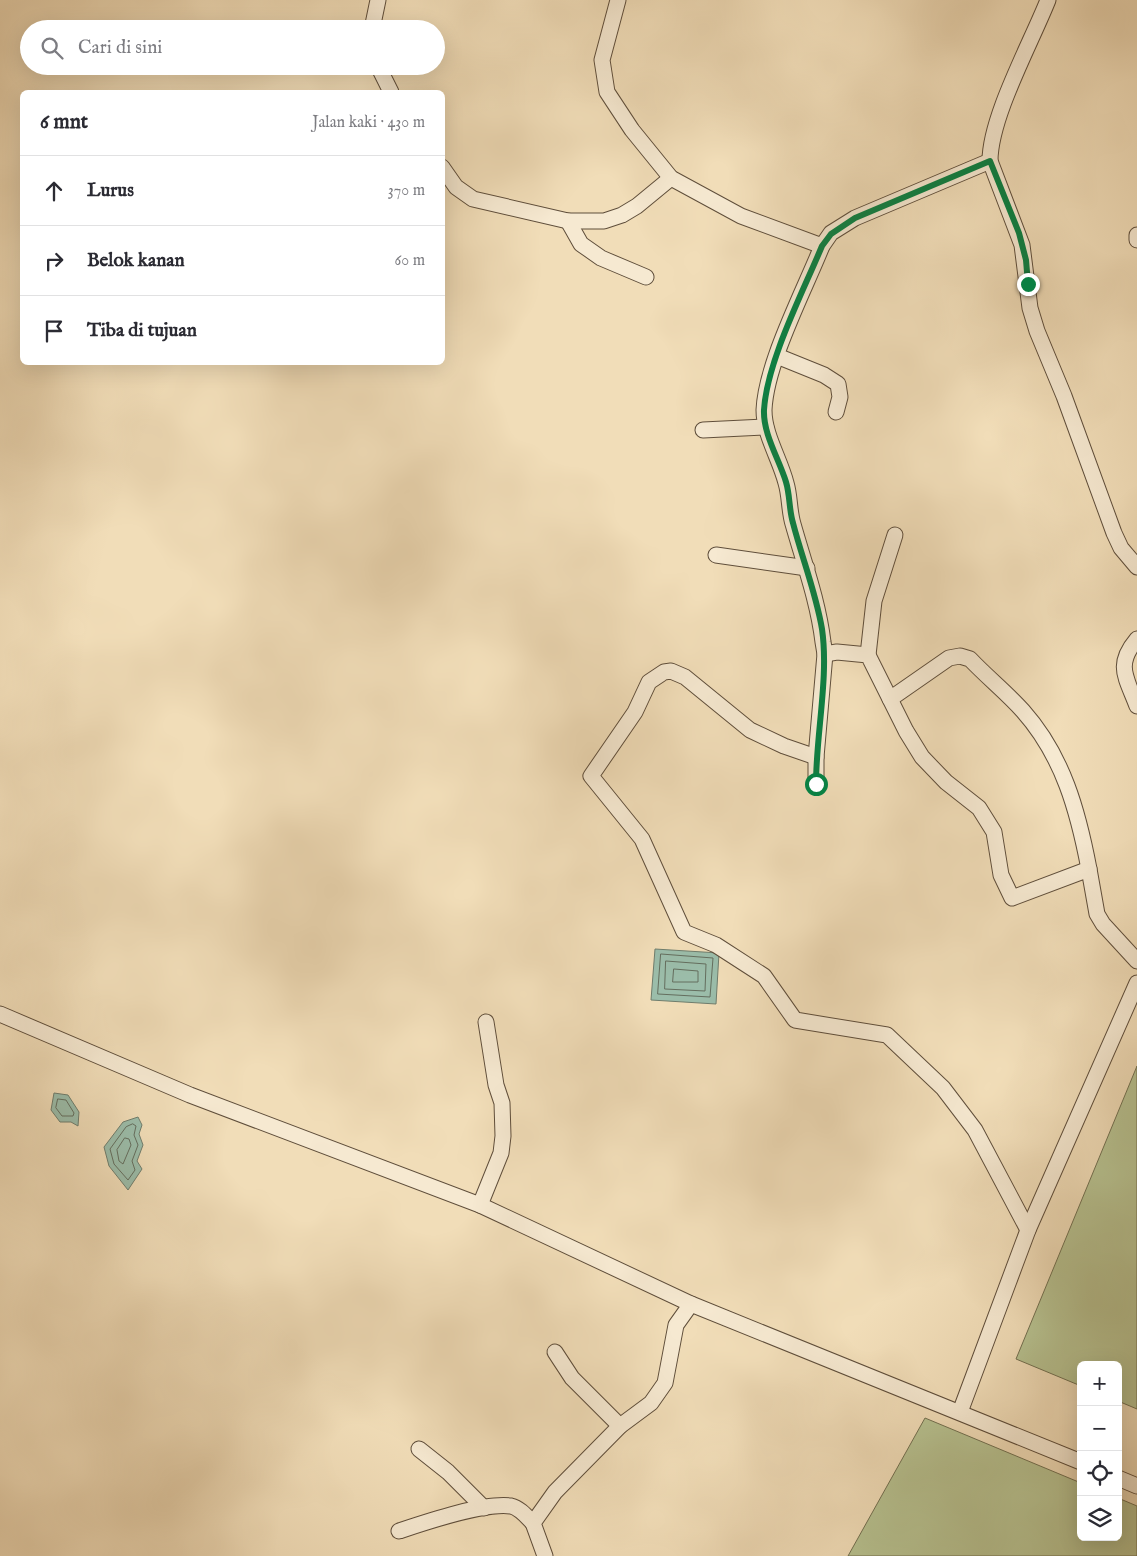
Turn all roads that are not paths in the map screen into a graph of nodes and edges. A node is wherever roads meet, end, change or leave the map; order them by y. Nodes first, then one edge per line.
1 (378, 0) edge
2 (618, 0) edge
3 (1048, 0) edge
4 (374, 20) edge
5 (382, 75) edge
6 (390, 90) edge
7 (990, 161) junction
8 (445, 171) edge
9 (671, 178) junction
10 (568, 221) junction
11 (1137, 235) edge
12 (1137, 240) edge
13 (822, 246) junction
14 (646, 277) dead end
15 (777, 356) junction
16 (836, 412) dead end
17 (766, 427) junction
18 (704, 430) dead end
19 (895, 535) dead end
20 (716, 555) dead end
21 (1137, 567) edge
22 (807, 568) junction
23 (1137, 639) edge
24 (824, 654) junction
25 (868, 655) junction
26 (890, 699) junction
27 (1137, 706) edge
28 (816, 757) junction
29 (816, 784) dead end
30 (1089, 869) junction
31 (1137, 961) edge
32 (1137, 983) edge
33 (0, 1014) edge
34 (486, 1022) dead end
35 (480, 1205) junction
36 (1028, 1230) junction
37 (691, 1304) junction
38 (555, 1352) dead end
39 (960, 1412) junction
40 (620, 1426) junction
41 (419, 1449) dead end
42 (1077, 1460) edge
43 (1122, 1480) edge
44 (1137, 1486) edge
45 (484, 1508) junction
46 (533, 1523) junction
47 (399, 1530) dead end
48 (545, 1556) edge

1 - 4 street
2 - 9 street
3 - 7 street
5 - 6 street
7 - 13 street
7 - 21 street
8 - 10 street
9 - 10 street
9 - 13 street
10 - 14 street
11 - 12 street
13 - 15 street
15 - 16 street
15 - 17 street
17 - 18 street
17 - 22 street
19 - 25 street
20 - 22 street
22 - 24 street
23 - 27 street
24 - 25 street
24 - 28 street
25 - 26 street
26 - 30 street
26 - 30 street
28 - 29 street
28 - 36 street
30 - 31 street
32 - 36 street
33 - 35 street
34 - 35 street
35 - 37 street
36 - 39 street
37 - 39 street
37 - 40 street
38 - 40 street
39 - 42 street
40 - 46 street
41 - 45 street
43 - 44 street
45 - 46 street
45 - 47 street
46 - 48 street

